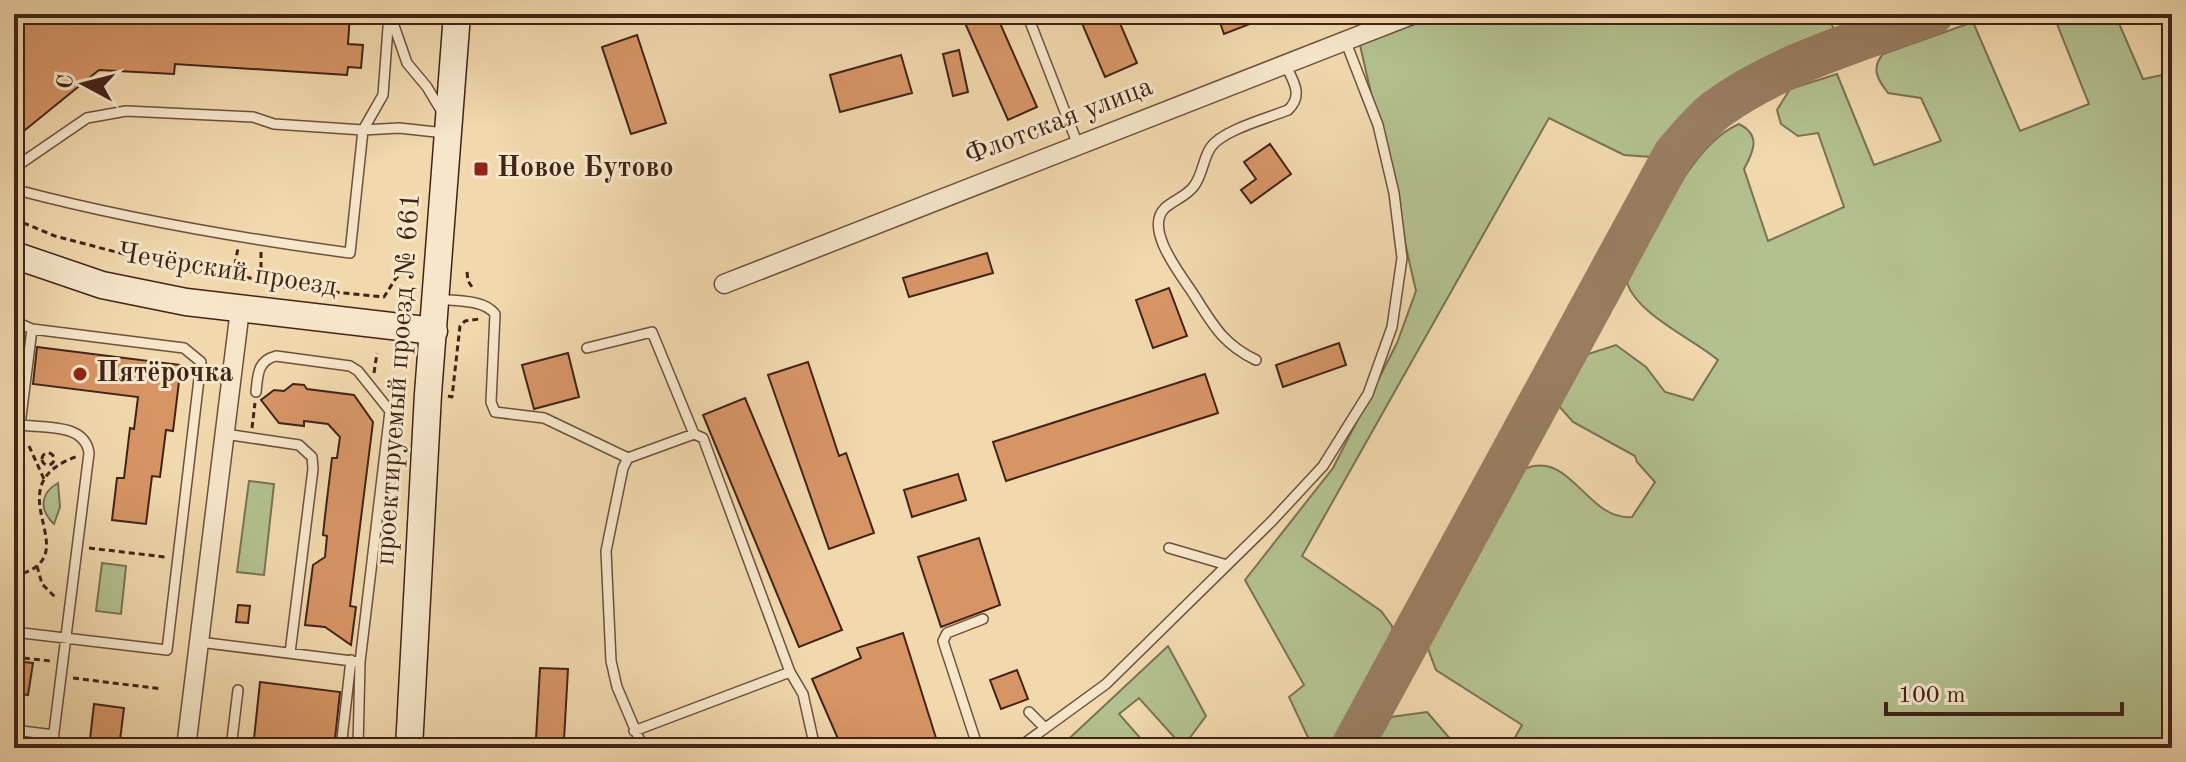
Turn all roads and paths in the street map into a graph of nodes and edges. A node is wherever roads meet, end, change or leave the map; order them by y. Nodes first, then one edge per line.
1 (390, 14) edge
2 (457, 14) edge
3 (1027, 14) edge
4 (1414, 14) edge
5 (1345, 40) junction
6 (1285, 64) junction
7 (449, 128) junction
8 (363, 130) junction
9 (1078, 145) junction
10 (14, 168) edge
11 (14, 186) edge
12 (14, 219) edge
13 (246, 245) junction
14 (262, 252) dead end
15 (14, 255) edge
16 (409, 267) dead end
17 (467, 272) dead end
18 (233, 275) junction
19 (261, 279) junction
20 (724, 284) dead end
21 (482, 292) dead end
22 (436, 299) junction
23 (240, 309) junction
24 (479, 315) dead end
25 (14, 321) edge
26 (32, 329) junction
27 (434, 331) junction
28 (587, 348) dead end
29 (377, 353) dead end
30 (1256, 360) dead end
31 (256, 392) joint
32 (413, 393) dead end
33 (448, 396) dead end
34 (20, 429) junction
35 (225, 434) junction
36 (694, 434) junction
37 (250, 438) junction
38 (89, 452) junction
39 (54, 458) junction
40 (628, 458) junction
41 (40, 460) junction
42 (60, 463) junction
43 (14, 474) edge
44 (44, 479) junction
45 (77, 547) junction
46 (1169, 548) dead end
47 (178, 559) junction
48 (1227, 565) junction
49 (37, 566) junction
50 (14, 577) edge
51 (70, 607) junction
52 (983, 619) dead end
53 (14, 632) edge
54 (66, 638) junction
55 (199, 642) junction
56 (290, 653) junction
57 (14, 657) edge
58 (356, 661) junction
59 (63, 663) junction
60 (790, 672) junction
61 (61, 677) junction
62 (162, 689) dead end
63 (238, 690) dead end
64 (1029, 712) dead end
65 (1045, 728) junction
66 (14, 730) edge
67 (634, 731) junction
68 (54, 735) junction
69 (52, 748) edge
70 (186, 748) edge
71 (231, 748) edge
72 (341, 748) edge
73 (358, 748) edge
74 (409, 748) edge
75 (643, 748) edge
76 (815, 748) edge
77 (978, 748) edge
78 (1018, 748) edge

1 - 7 lane
1 - 8 lane
2 - 7 main road, проектируемый проезд № 661
3 - 9 lane
4 - 5 street, Флотская улица
5 - 6 street, Флотская улица
5 - 48 lane
6 - 9 street, Флотская улица
6 - 30 lane
7 - 8 lane
7 - 22 main road, проектируемый проезд № 661
8 - 10 lane
8 - 13 lane
9 - 20 street, Флотская улица
11 - 13 lane
12 - 18 path
13 - 18 path
14 - 19 path
15 - 23 main road, Чечёрский проезд
16 - 19 path
17 - 21 path
18 - 19 path
22 - 27 main road, проектируемый проезд № 661
22 - 40 lane
23 - 27 main road, Чечёрский проезд
23 - 35 street
24 - 33 path
25 - 26 lane
26 - 34 lane
26 - 47 lane
27 - 74 main road, проектируемый проезд № 661
28 - 36 lane
29 - 32 path
31 - 37 path
31 - 58 lane
34 - 38 lane
34 - 41 path
34 - 43 lane
35 - 37 lane
35 - 55 street
36 - 40 lane
36 - 60 lane
37 - 56 lane
38 - 42 path
38 - 45 lane
39 - 41 path
39 - 41 path
39 - 42 path
40 - 67 lane
41 - 44 path
42 - 44 path
44 - 49 path
45 - 47 path
45 - 51 lane
46 - 48 lane
47 - 54 lane
48 - 65 lane
49 - 50 path
49 - 51 path
51 - 54 lane
52 - 77 lane
53 - 54 lane
54 - 59 lane
55 - 56 lane
55 - 70 street
56 - 58 lane
57 - 59 path
58 - 72 lane
58 - 73 lane
59 - 61 lane
60 - 67 lane
60 - 76 lane
61 - 62 path
61 - 68 lane
63 - 71 lane
64 - 65 lane
65 - 78 lane
66 - 68 lane
67 - 75 lane
68 - 69 lane

